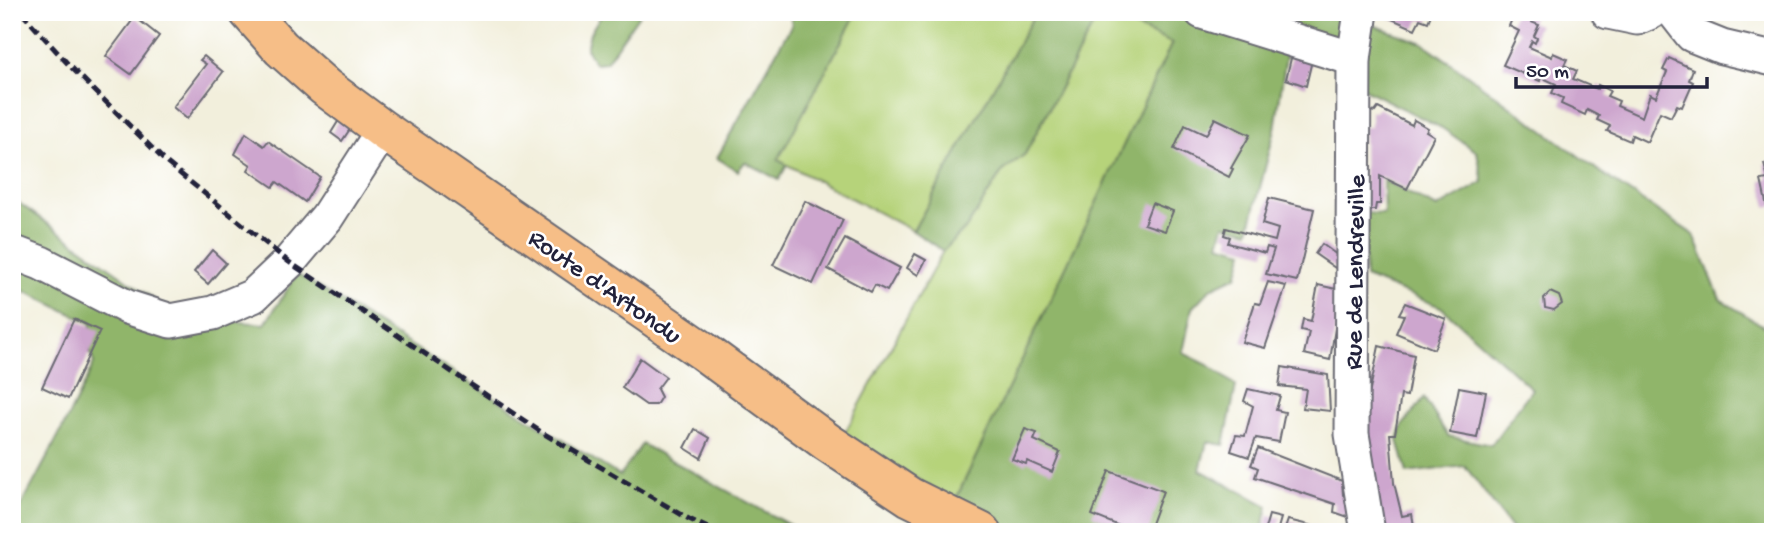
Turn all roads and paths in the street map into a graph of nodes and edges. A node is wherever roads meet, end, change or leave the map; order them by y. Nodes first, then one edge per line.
1 (249, 12) edge
2 (1202, 12) edge
3 (1361, 12) edge
4 (1608, 12) edge
5 (1651, 12) edge
6 (1674, 12) edge
7 (1354, 59) junction
8 (1773, 59) edge
9 (383, 130) junction
10 (12, 252) edge
11 (981, 532) edge
12 (1368, 532) edge

1 - 9 main road, Route d'Artondu
2 - 7 street
3 - 7 street, Rue de Lendreville
4 - 5 street
6 - 8 street
7 - 12 street, Rue de Lendreville
9 - 10 street
9 - 11 main road, Route d'Artondu

